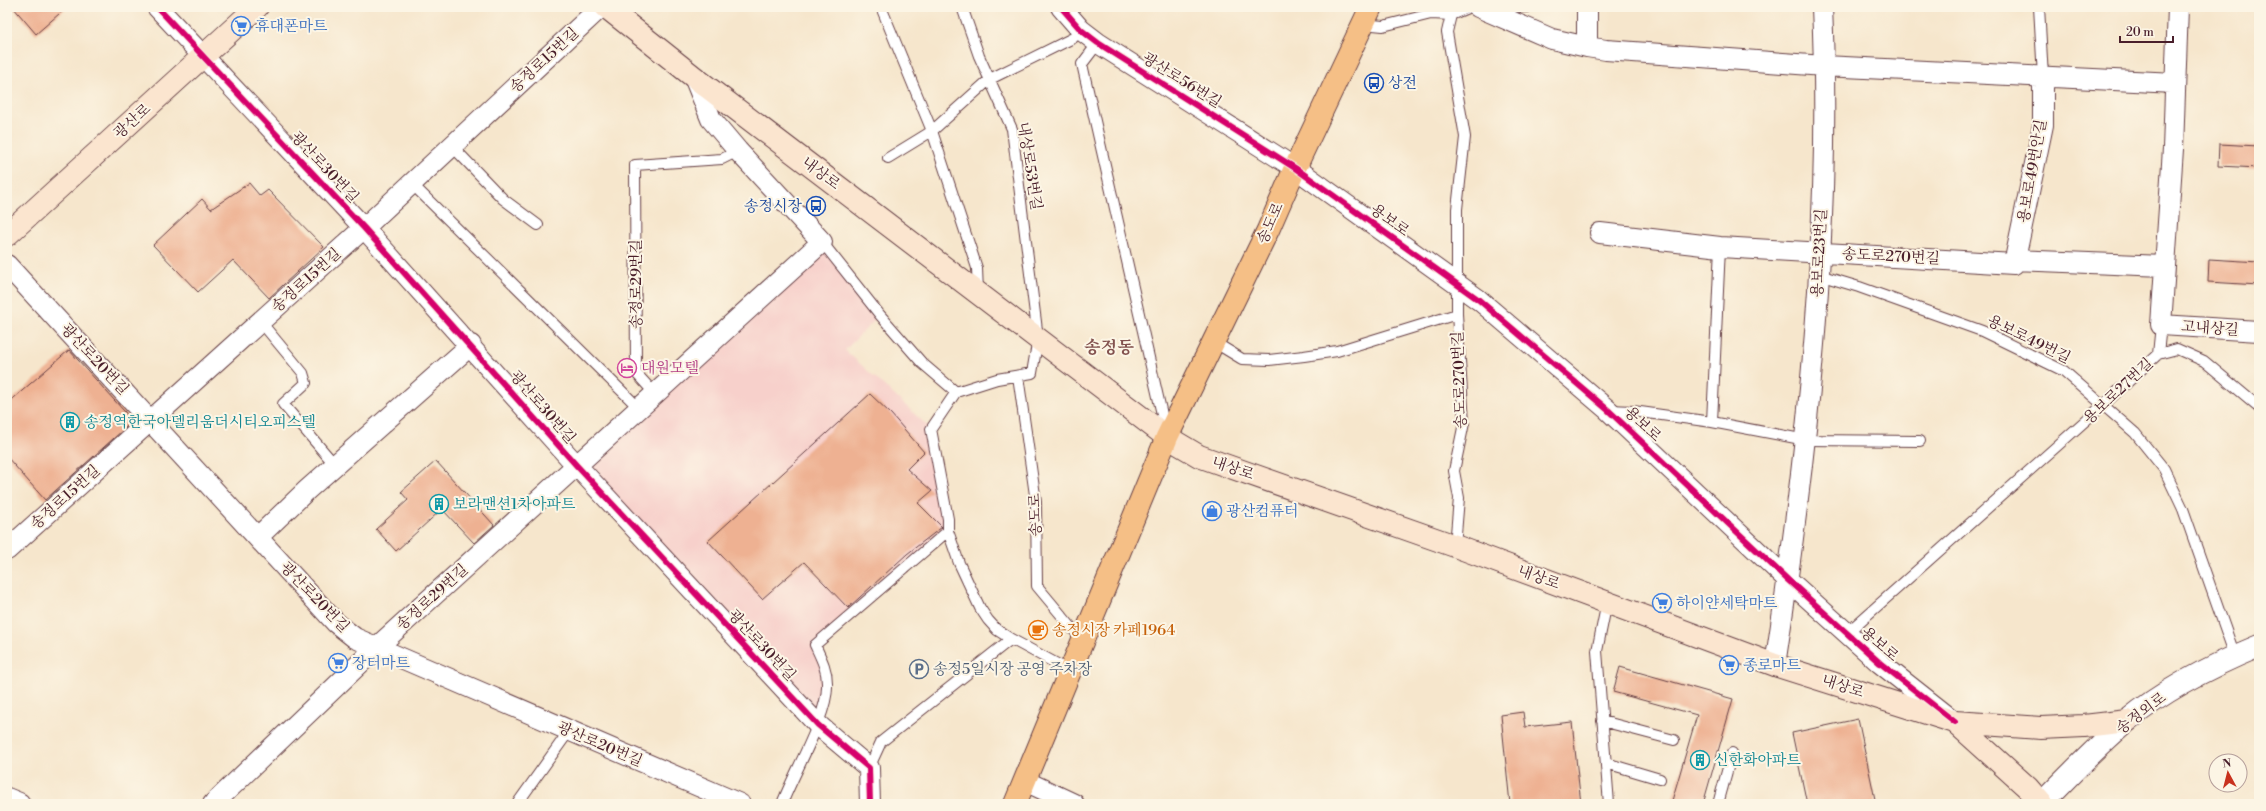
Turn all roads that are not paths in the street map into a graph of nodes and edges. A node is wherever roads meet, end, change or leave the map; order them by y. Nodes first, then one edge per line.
1 (157, 7) edge
2 (257, 7) edge
3 (601, 7) edge
4 (606, 7) edge
5 (881, 7) edge
6 (962, 7) edge
7 (1061, 7) edge
8 (1470, 7) edge
9 (1478, 7) edge
10 (1500, 7) edge
11 (1527, 7) edge
12 (1586, 7) edge
13 (1598, 7) edge
14 (1822, 7) edge
15 (2040, 7) edge
16 (2178, 7) edge
17 (1367, 15) edge
18 (1450, 15) junction
19 (1081, 30) junction
20 (1098, 43) junction
21 (1586, 47) junction
22 (203, 56) junction
23 (1824, 66) junction
24 (694, 77) junction
25 (2043, 77) junction
26 (990, 79) junction
27 (2175, 83) junction
28 (932, 131) junction
29 (452, 146) junction
30 (738, 151) junction
31 (888, 158) dead end
32 (1295, 168) junction
33 (412, 184) junction
34 (538, 225) dead end
35 (364, 228) junction
36 (1600, 233) dead end
37 (7, 235) edge
38 (822, 242) junction
39 (1720, 247) junction
40 (1820, 251) junction
41 (2015, 262) junction
42 (7, 265) edge
43 (2164, 266) junction
44 (1819, 275) junction
45 (1457, 284) junction
46 (978, 293) junction
47 (1457, 314) junction
48 (260, 321) junction
49 (2161, 325) junction
50 (2259, 331) edge
51 (1038, 338) junction
52 (1214, 342) junction
53 (471, 345) junction
54 (2158, 354) junction
55 (1018, 376) junction
56 (956, 392) junction
57 (656, 395) junction
58 (2103, 405) junction
59 (2259, 407) edge
60 (640, 409) junction
61 (1608, 410) junction
62 (151, 419) junction
63 (1712, 422) junction
64 (1167, 437) junction
65 (1806, 440) junction
66 (1920, 441) dead end
67 (335, 465) junction
68 (577, 466) junction
69 (948, 531) junction
70 (259, 536) junction
71 (1455, 546) junction
72 (7, 550) edge
73 (1788, 580) junction
74 (1607, 602) junction
75 (1847, 633) junction
76 (1011, 639) junction
77 (1082, 640) junction
78 (2259, 646) edge
79 (376, 648) junction
80 (2235, 656) junction
81 (1776, 665) junction
82 (1070, 671) junction
83 (1602, 721) junction
84 (2127, 721) junction
85 (1955, 722) junction
86 (818, 725) junction
87 (569, 731) junction
88 (1674, 740) dead end
89 (1732, 753) dead end
90 (1606, 763) junction
91 (869, 768) junction
92 (1660, 779) dead end
93 (1025, 781) junction
94 (7, 799) edge
95 (19, 804) edge
96 (213, 804) edge
97 (517, 804) edge
98 (740, 804) edge
99 (782, 804) edge
100 (870, 804) edge
101 (1014, 804) edge
102 (1074, 804) edge
103 (1609, 804) edge
104 (1718, 804) edge
105 (2042, 804) edge

1 - 22 street, 광산로30번길
2 - 22 main road, 광산로
3 - 29 street, 송정로15번길
4 - 24 main road, 내상로
5 - 28 lane
6 - 26 lane, 내상로53번길
7 - 19 street, 광산로56번길
8 - 18 lane
9 - 21 street
10 - 11 lane
12 - 13 street
12 - 21 street
14 - 23 street, 용보로23번길
15 - 25 lane
16 - 27 street, 용보로27번길
17 - 18 lane
17 - 32 main road, 송도로
18 - 45 lane
19 - 20 street, 광산로56번길
19 - 26 lane
20 - 32 street, 광산로56번길
20 - 64 lane
21 - 23 street
22 - 35 street, 광산로30번길
22 - 37 main road, 광산로
23 - 25 street
23 - 40 street, 용보로23번길
24 - 30 street
24 - 46 main road, 내상로
25 - 27 street
25 - 41 street, 용보로49번안길
26 - 28 lane
26 - 51 lane, 내상로53번길
27 - 43 street, 용보로27번길
28 - 31 lane
28 - 46 lane
29 - 33 street, 송정로15번길
29 - 34 lane
30 - 38 street
30 - 57 lane, 송정로29번길
32 - 45 street, 용보로
32 - 52 main road, 송도로
33 - 35 street, 송정로15번길
33 - 60 lane
35 - 48 street, 송정로15번길
35 - 53 street, 광산로30번길
36 - 39 street, 송도로270번길
38 - 56 lane
38 - 57 street, 송정로29번길
39 - 40 street, 송도로270번길
39 - 63 lane
40 - 41 street, 송도로270번길
40 - 44 street, 용보로23번길
41 - 43 street, 송도로270번길
42 - 62 street, 광산로20번길
43 - 49 street, 용보로27번길
44 - 58 lane, 용보로49번길
44 - 65 street, 용보로23번길
45 - 47 lane, 송도로270번길
45 - 61 street, 용보로
46 - 51 main road, 내상로
47 - 52 lane
47 - 71 lane, 송도로270번길
48 - 62 street, 송정로15번길
48 - 67 lane
49 - 50 street, 고내상길
49 - 54 lane, 용보로27번길
51 - 55 lane
51 - 64 main road, 내상로
52 - 64 main road, 송도로
53 - 67 street
53 - 68 street, 광산로30번길
54 - 58 lane, 용보로27번길
54 - 59 lane
55 - 56 lane
55 - 77 lane, 송도로
56 - 69 lane
57 - 60 street, 송정로29번길
58 - 75 lane, 용보로27번길
58 - 80 lane, 용보로49번길
60 - 68 street, 송정로29번길
61 - 63 lane
61 - 73 street, 용보로
62 - 70 street, 광산로20번길
62 - 72 street, 송정로15번길
63 - 65 lane
64 - 71 main road, 내상로
64 - 77 main road, 송도로
65 - 66 lane
65 - 73 street, 용보로23번길
67 - 70 street
68 - 79 street, 송정로29번길
68 - 86 street, 광산로30번길
69 - 76 lane
69 - 86 lane
70 - 79 street, 광산로20번길
71 - 74 main road, 내상로
73 - 75 street, 용보로
73 - 81 street, 용보로23번길
74 - 81 main road, 내상로
74 - 83 lane
75 - 85 street, 용보로
76 - 82 lane
76 - 91 lane
77 - 82 main road, 송도로
78 - 80 street, 송정외로
79 - 87 street, 광산로20번길
79 - 96 street, 송정로29번길
80 - 84 street, 송정외로
81 - 85 main road, 내상로
82 - 93 main road, 송도로
83 - 88 lane
83 - 90 lane
84 - 85 main road
84 - 105 street, 송정외로
85 - 105 main road, 내상로
86 - 91 street, 광산로30번길
86 - 99 lane
87 - 97 lane
87 - 98 street, 광산로20번길
89 - 104 lane
90 - 92 lane
90 - 103 lane
91 - 100 street
93 - 101 main road, 송도로
93 - 102 street
94 - 95 street

